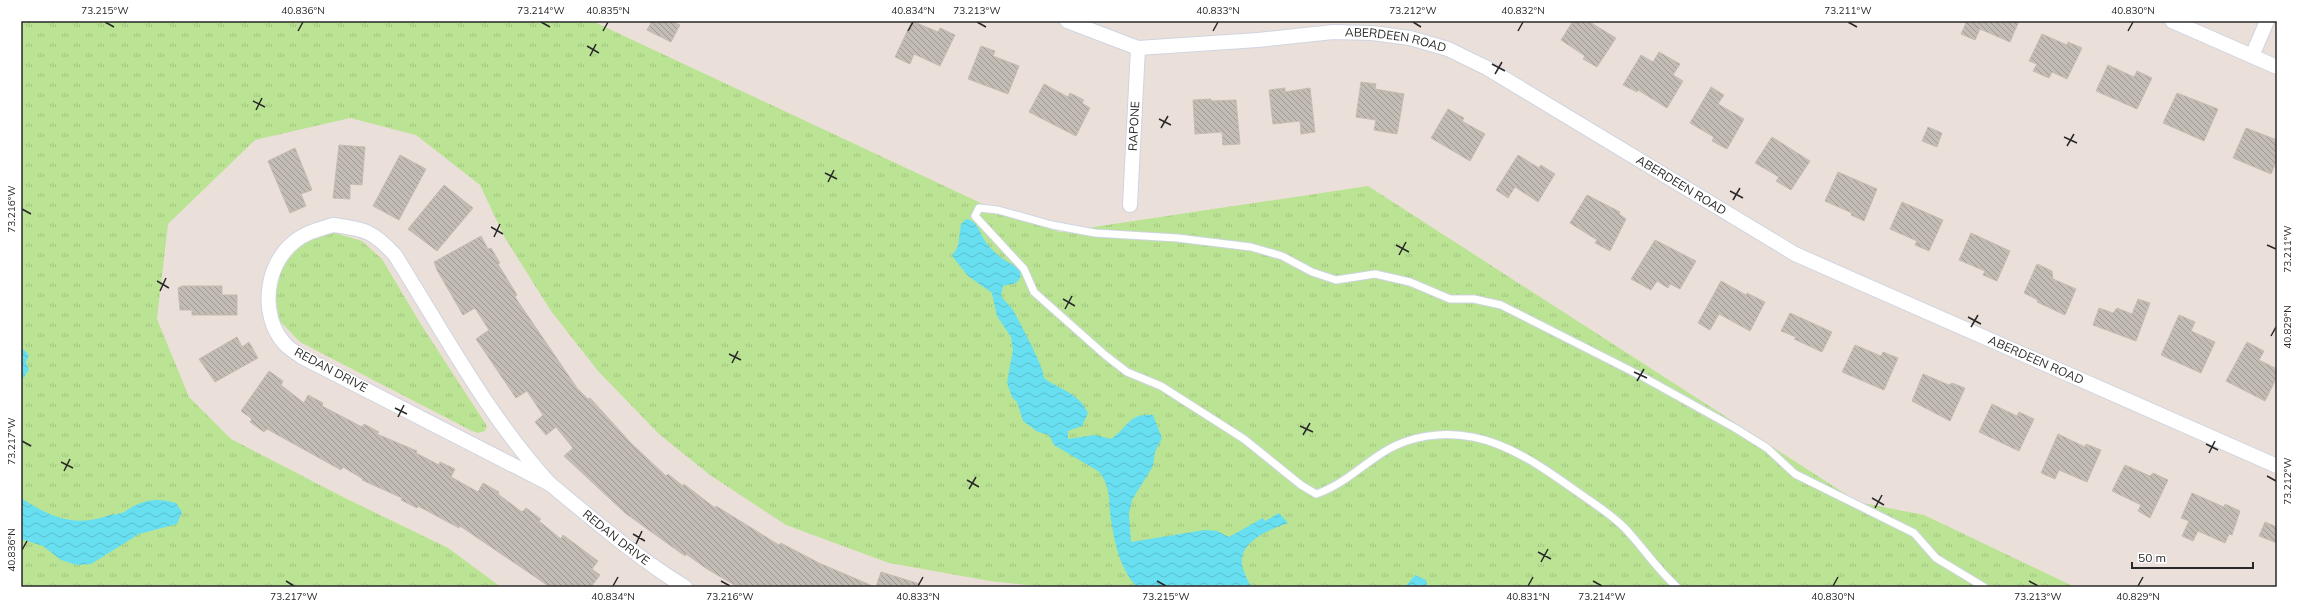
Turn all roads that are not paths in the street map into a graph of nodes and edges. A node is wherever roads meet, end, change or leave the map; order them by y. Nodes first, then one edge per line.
1 (1067, 21) edge
2 (2172, 21) edge
3 (2267, 21) edge
4 (1334, 27) edge
5 (1138, 48) junction
6 (2252, 56) junction
7 (2277, 67) edge
8 (1130, 206) dead end
9 (2277, 466) edge
10 (550, 484) junction
11 (685, 587) edge
12 (1677, 587) edge
13 (1984, 587) edge

1 - 5 street, ABERDEEN ROAD
2 - 6 street
3 - 6 street
4 - 5 street, ABERDEEN ROAD
4 - 9 street, ABERDEEN ROAD
5 - 8 street, RAPONE
6 - 7 street
10 - 10 street, REDAN DRIVE
10 - 11 street, REDAN DRIVE
12 - 13 lane

